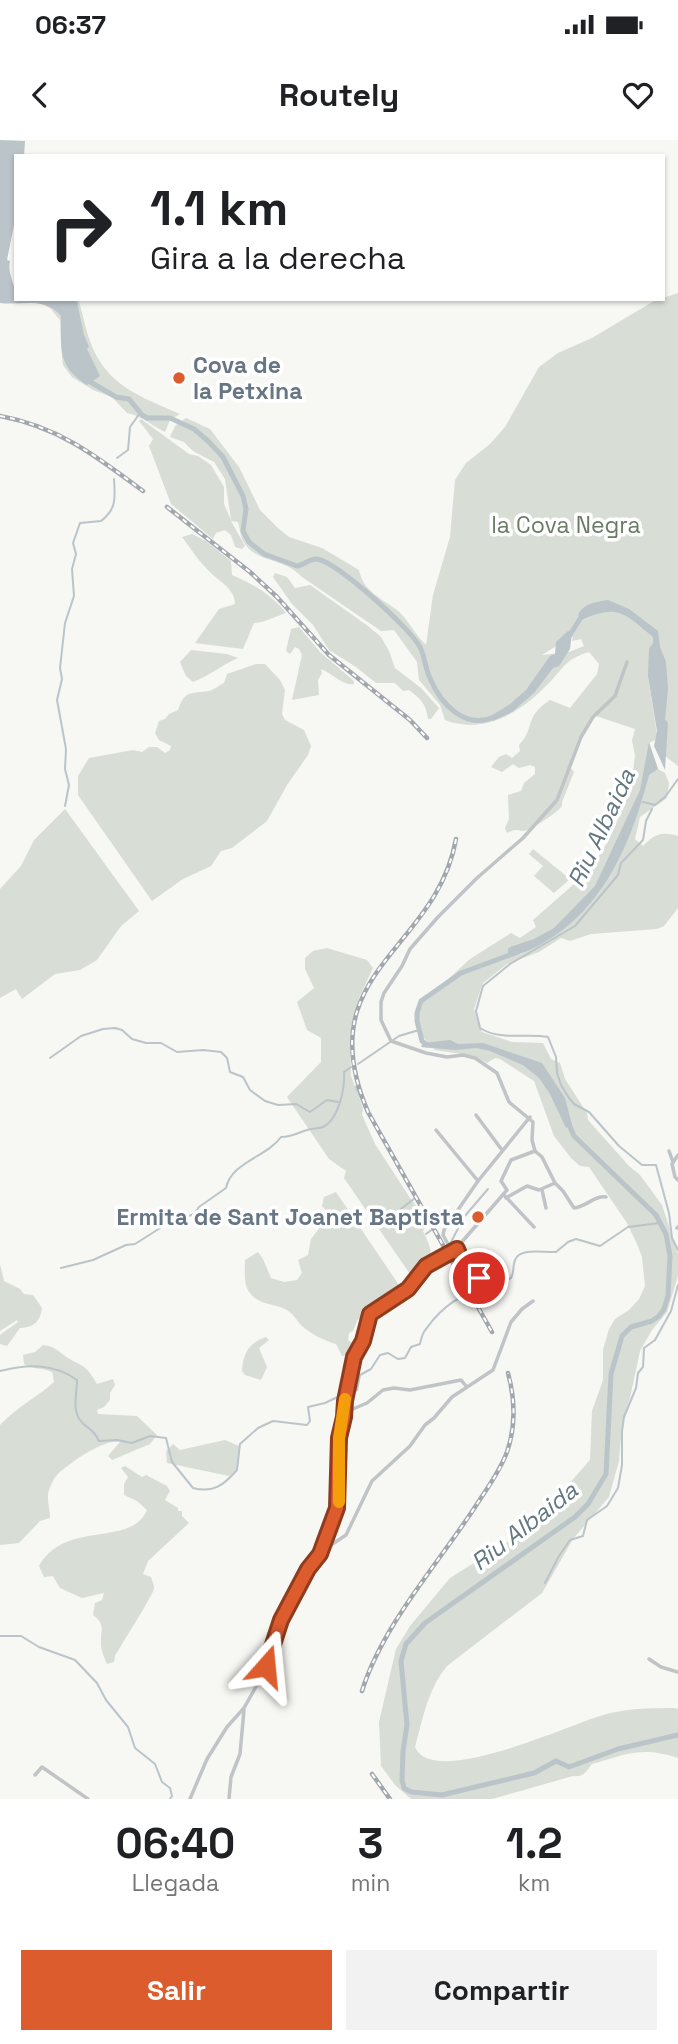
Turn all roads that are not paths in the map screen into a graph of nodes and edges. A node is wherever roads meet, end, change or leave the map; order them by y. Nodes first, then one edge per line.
1 (626, 662) dead end
2 (476, 1115) dead end
3 (530, 1117) junction
4 (436, 1130) dead end
5 (502, 1150) junction
6 (535, 1152) junction
7 (678, 1155) edge
8 (678, 1180) edge
9 (478, 1181) junction
10 (555, 1183) junction
11 (540, 1190) junction
12 (506, 1194) junction
13 (606, 1197) dead end
14 (546, 1208) dead end
15 (534, 1227) dead end
16 (457, 1249) junction
17 (496, 1275) dead end
18 (533, 1301) dead end
19 (467, 1386) junction
20 (344, 1414) junction
21 (321, 1552) junction
22 (649, 1659) dead end
23 (678, 1672) edge
24 (244, 1707) junction
25 (35, 1775) dead end
26 (88, 1799) edge
27 (190, 1799) edge
28 (229, 1799) edge

1 - 3 street
2 - 5 street
3 - 5 street
3 - 6 street
4 - 9 street
5 - 9 street
6 - 10 street
6 - 12 street
7 - 8 street
9 - 16 street
10 - 11 street
10 - 13 street
11 - 12 street
11 - 14 street
12 - 15 street
12 - 16 street
16 - 17 street
16 - 20 street, bridge
18 - 19 street
19 - 20 street
19 - 21 street
20 - 21 street
21 - 24 street
22 - 23 street
24 - 27 street
24 - 28 street
25 - 26 street

